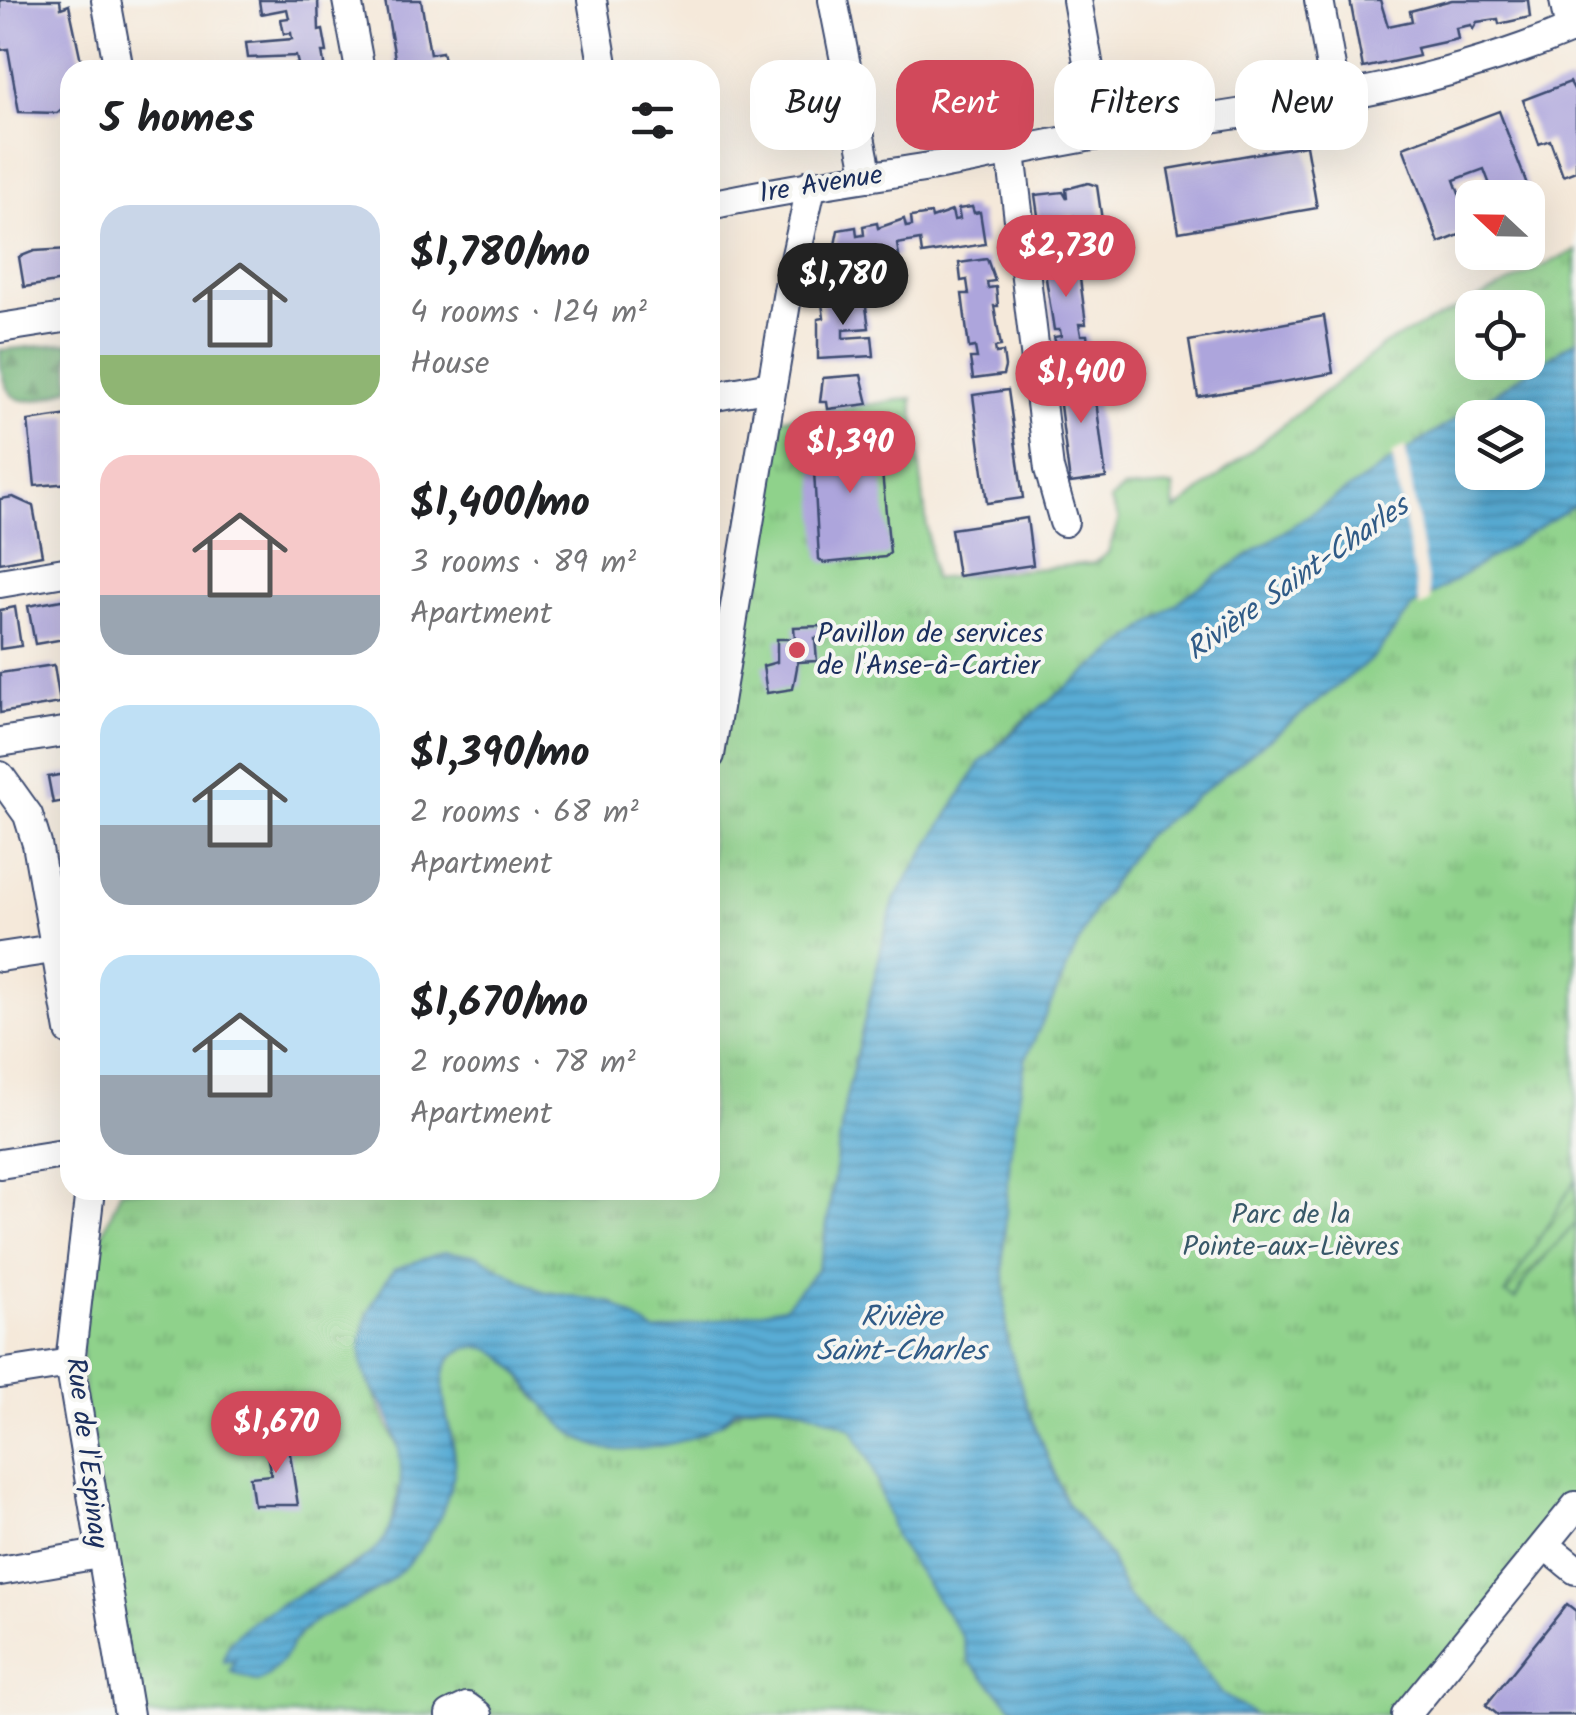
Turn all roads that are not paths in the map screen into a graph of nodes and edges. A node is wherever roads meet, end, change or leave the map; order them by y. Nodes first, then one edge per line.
1 (106, 0) edge
2 (347, 0) edge
3 (592, 0) edge
4 (833, 0) edge
5 (1077, 0) edge
6 (1319, 0) edge
7 (1564, 0) edge
8 (1573, 28) edge
9 (117, 60) edge
10 (358, 60) edge
11 (602, 60) edge
12 (1088, 60) edge
13 (1330, 60) edge
14 (1368, 94) edge
15 (1054, 144) edge
16 (1010, 153) junction
17 (868, 177) junction
18 (812, 182) junction
19 (720, 203) edge
20 (60, 319) edge
21 (0, 328) edge
22 (771, 386) junction
23 (720, 395) edge
24 (1064, 522) dead end
25 (60, 573) edge
26 (0, 583) edge
27 (720, 624) edge
28 (60, 733) edge
29 (0, 742) edge
30 (0, 776) edge
31 (53, 949) junction
32 (0, 958) edge
33 (60, 983) edge
34 (60, 1155) edge
35 (0, 1164) edge
36 (89, 1200) edge
37 (70, 1363) junction
38 (0, 1374) edge
39 (1576, 1506) edge
40 (1545, 1545) junction
41 (99, 1554) junction
42 (1576, 1570) edge
43 (0, 1571) edge
44 (128, 1715) edge
45 (1406, 1715) edge

1 - 9 street
2 - 10 street
3 - 11 street
4 - 17 street
5 - 12 street
6 - 13 street
7 - 8 street
8 - 14 street, 1re Avenue
15 - 16 street, 1re Avenue
16 - 17 street, 1re Avenue
16 - 24 street
17 - 18 street, 1re Avenue
18 - 19 street, 1re Avenue
18 - 22 street
20 - 21 street
22 - 23 street
22 - 27 street
25 - 26 street
28 - 29 street
30 - 31 street
31 - 32 street
31 - 33 street
34 - 35 street
36 - 37 street, Rue de l'Espinay
37 - 38 street
37 - 41 street, Rue de l'Espinay
39 - 40 street
40 - 42 street
40 - 45 street
41 - 43 street
41 - 44 street, Rue de l'Espinay

